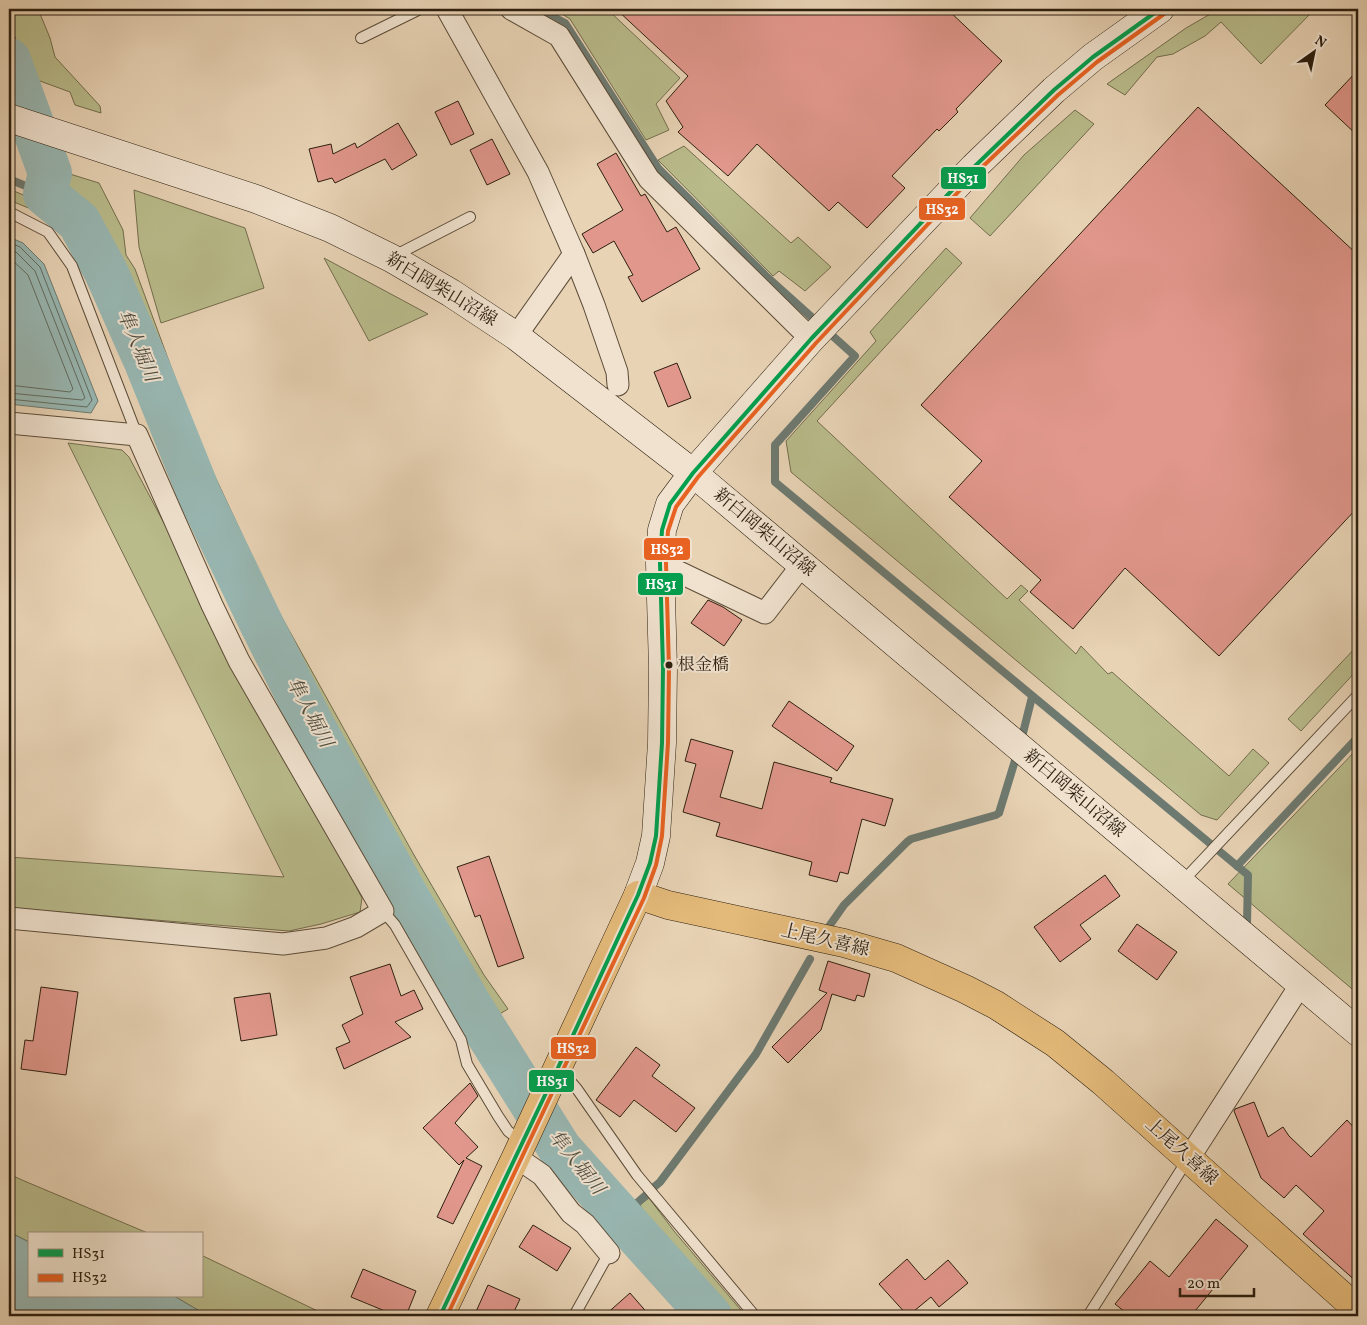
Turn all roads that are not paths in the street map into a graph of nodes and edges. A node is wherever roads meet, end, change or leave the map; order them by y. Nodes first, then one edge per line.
1 (420, 9) edge
2 (447, 9) edge
3 (511, 9) edge
4 (1160, 9) edge
5 (361, 38) dead end
6 (9, 118) edge
7 (9, 212) edge
8 (470, 217) dead end
9 (574, 254) junction
10 (391, 258) junction
11 (516, 336) junction
12 (811, 339) junction
13 (618, 385) dead end
14 (9, 423) edge
15 (137, 435) junction
16 (693, 473) junction
17 (660, 563) junction
18 (802, 565) junction
19 (1358, 695) edge
20 (1181, 883) junction
21 (638, 895) junction
22 (383, 911) junction
23 (9, 918) edge
24 (1301, 984) junction
25 (1358, 1032) edge
26 (556, 1072) junction
27 (521, 1146) junction
28 (1189, 1158) junction
29 (609, 1253) joint
30 (1358, 1310) edge
31 (440, 1316) edge
32 (574, 1316) edge
33 (755, 1316) edge
34 (1088, 1316) edge

1 - 5 lane
2 - 9 street
3 - 12 street
4 - 12 street
6 - 10 street, 新白岡柴山沼線
7 - 15 lane
8 - 10 lane
9 - 11 street
9 - 13 street
10 - 11 street, 新白岡柴山沼線
11 - 16 street, 新白岡柴山沼線
12 - 16 street
14 - 15 street
15 - 22 street
16 - 17 street
16 - 18 street, 新白岡柴山沼線
17 - 18 street
17 - 21 street
18 - 20 street, 新白岡柴山沼線
19 - 20 lane
20 - 24 street, 新白岡柴山沼線
21 - 26 main road
21 - 28 main road, 上尾久喜線
22 - 23 street
22 - 27 lane
24 - 25 street, 新白岡柴山沼線
24 - 28 street
26 - 27 main road
26 - 33 lane
27 - 29 street
27 - 31 main road
28 - 30 main road, 上尾久喜線
28 - 34 lane
29 - 32 lane

